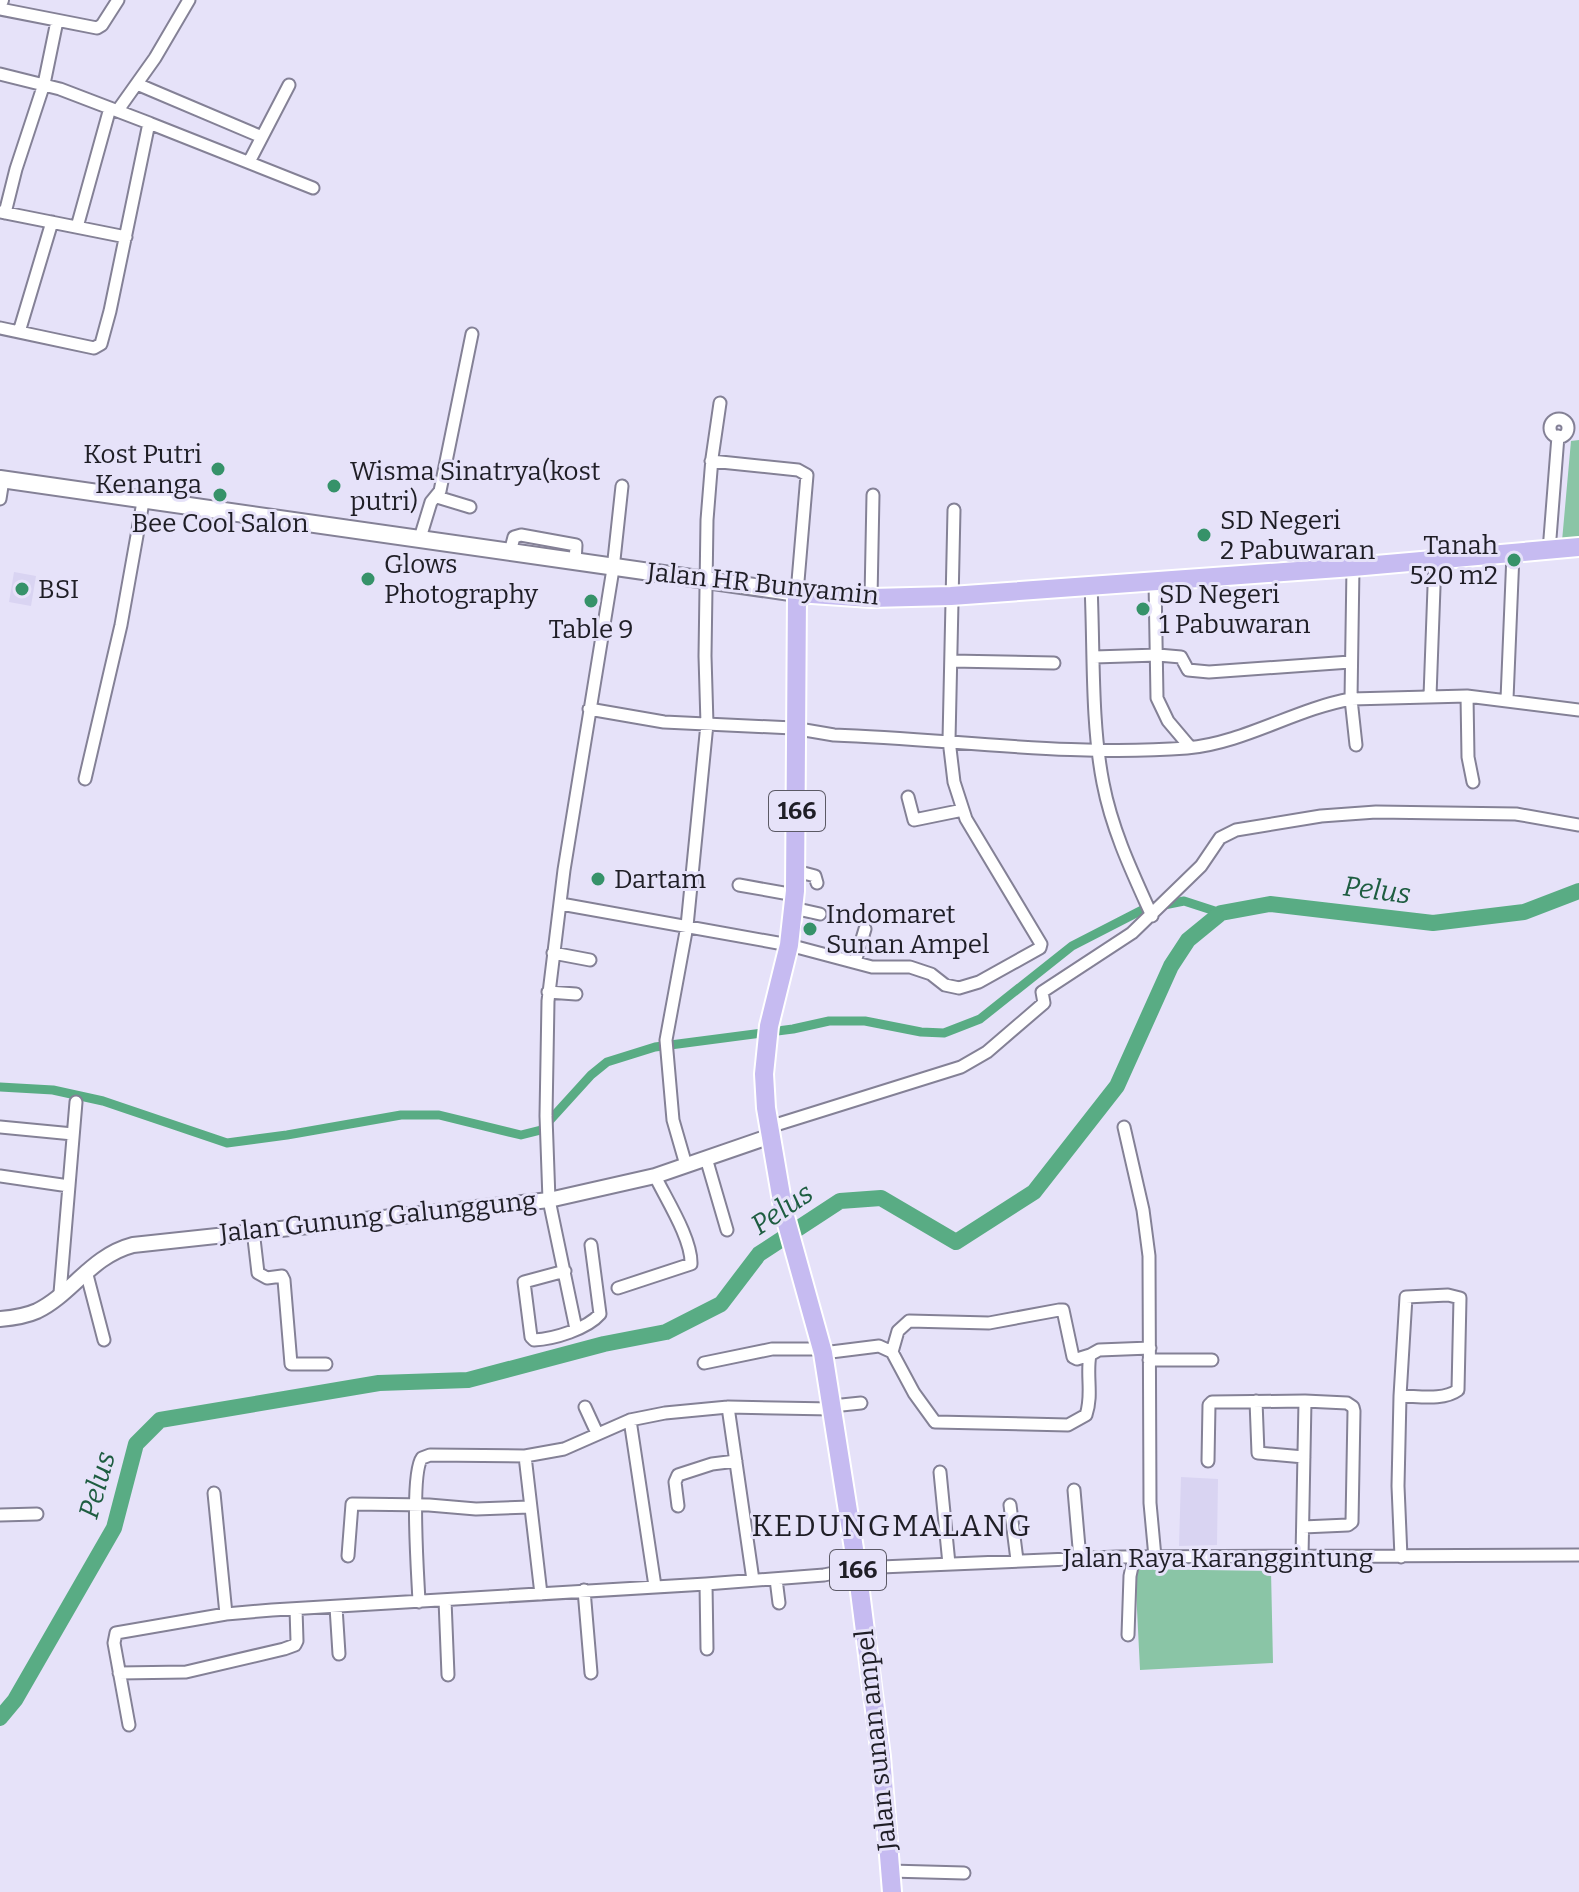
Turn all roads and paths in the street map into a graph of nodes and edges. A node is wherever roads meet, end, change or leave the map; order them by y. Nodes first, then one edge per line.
1 (118, 0) edge
2 (189, 0) edge
3 (0, 9) edge
4 (57, 21) junction
5 (0, 74) edge
6 (44, 84) junction
7 (137, 84) junction
8 (289, 85) dead end
9 (114, 109) junction
10 (149, 123) junction
11 (262, 137) junction
12 (249, 162) junction
13 (313, 188) dead end
14 (3, 213) edge
15 (52, 222) junction
16 (77, 227) junction
17 (126, 237) junction
18 (0, 328) edge
19 (19, 332) junction
20 (472, 334) dead end
21 (720, 403) dead end
22 (1570, 429) edge
23 (711, 461) junction
24 (2, 480) edge
25 (622, 486) dead end
26 (873, 495) dead end
27 (437, 497) junction
28 (0, 499) edge
29 (143, 502) junction
30 (470, 507) dead end
31 (954, 510) dead end
32 (420, 538) junction
33 (1579, 547) edge
34 (1549, 551) junction
35 (1513, 554) junction
36 (1435, 560) junction
37 (1353, 567) junction
38 (613, 569) junction
39 (706, 580) junction
40 (1155, 581) junction
41 (1091, 586) junction
42 (797, 593) junction
43 (951, 596) junction
44 (871, 598) junction
45 (1158, 655) junction
46 (1094, 657) junction
47 (951, 661) junction
48 (1350, 662) junction
49 (1054, 663) dead end
50 (1430, 696) junction
51 (1467, 696) junction
52 (1351, 699) junction
53 (1507, 699) junction
54 (589, 709) junction
55 (1579, 710) edge
56 (707, 724) junction
57 (796, 728) junction
58 (949, 740) junction
59 (1356, 745) dead end
60 (1190, 747) junction
61 (1098, 750) junction
62 (85, 779) dead end
63 (1473, 782) dead end
64 (908, 797) dead end
65 (963, 810) junction
66 (1579, 825) edge
67 (796, 871) junction
68 (817, 883) dead end
69 (739, 885) dead end
70 (794, 902) junction
71 (561, 904) junction
72 (820, 914) dead end
73 (1152, 916) junction
74 (687, 926) junction
75 (865, 929) dead end
76 (789, 945) junction
77 (553, 953) junction
78 (590, 960) dead end
79 (855, 962) junction
80 (548, 992) junction
81 (576, 994) dead end
82 (76, 1102) dead end
83 (0, 1127) edge
84 (1124, 1127) dead end
85 (770, 1131) junction
86 (73, 1134) junction
87 (706, 1158) junction
88 (686, 1165) junction
89 (0, 1176) edge
90 (655, 1176) junction
91 (69, 1186) junction
92 (549, 1200) junction
93 (253, 1230) junction
94 (727, 1230) dead end
95 (591, 1245) dead end
96 (86, 1271) junction
97 (565, 1271) junction
98 (618, 1288) dead end
99 (60, 1293) junction
100 (0, 1319) edge
101 (576, 1329) junction
102 (104, 1340) dead end
103 (822, 1351) junction
104 (892, 1352) junction
105 (1149, 1354) junction
106 (1090, 1355) junction
107 (1212, 1360) dead end
108 (704, 1363) dead end
109 (326, 1364) dead end
110 (1400, 1396) junction
111 (1256, 1401) junction
112 (1305, 1401) junction
113 (861, 1403) dead end
114 (585, 1407) dead end
115 (728, 1407) junction
116 (832, 1408) junction
117 (630, 1420) junction
118 (597, 1433) junction
119 (525, 1456) junction
120 (1304, 1457) junction
121 (736, 1461) junction
122 (1208, 1461) dead end
123 (940, 1472) dead end
124 (1074, 1490) dead end
125 (214, 1493) dead end
126 (417, 1505) junction
127 (1010, 1505) dead end
128 (678, 1506) dead end
129 (530, 1507) junction
130 (37, 1514) dead end
131 (0, 1515) edge
132 (1303, 1527) junction
133 (1579, 1555) edge
134 (348, 1556) dead end
135 (1134, 1557) junction
136 (1155, 1557) junction
137 (1302, 1557) junction
138 (1401, 1557) junction
139 (1080, 1559) junction
140 (1017, 1560) junction
141 (949, 1564) junction
142 (857, 1568) junction
143 (776, 1579) junction
144 (753, 1580) junction
145 (706, 1584) junction
146 (655, 1586) junction
147 (584, 1590) junction
148 (541, 1594) junction
149 (445, 1600) junction
150 (419, 1602) junction
151 (779, 1603) dead end
152 (336, 1607) junction
153 (296, 1609) junction
154 (226, 1614) junction
155 (1128, 1635) dead end
156 (707, 1649) dead end
157 (339, 1654) dead end
158 (119, 1673) junction
159 (591, 1673) dead end
160 (448, 1675) dead end
161 (129, 1725) dead end
162 (890, 1871) junction
163 (964, 1873) dead end
164 (892, 1892) edge

1 - 4 street
2 - 7 street
3 - 4 street
4 - 6 street
5 - 6 street
6 - 9 street
6 - 14 street
7 - 9 street
7 - 11 street
8 - 11 street
9 - 10 street
9 - 16 street
10 - 12 street
10 - 17 street
11 - 12 street
12 - 13 street
14 - 15 street
15 - 16 street
15 - 19 street
16 - 17 street
17 - 19 street
18 - 19 street
20 - 27 street
21 - 23 street
22 - 34 street
23 - 39 street
23 - 42 street
24 - 28 street
24 - 29 main road, Jalan HR Bunyamin
25 - 38 street
26 - 44 street
27 - 30 street
27 - 32 street
29 - 32 main road, Jalan HR Bunyamin
29 - 62 street
31 - 43 street
32 - 38 main road, Jalan HR Bunyamin
33 - 34 main road, Jalan HR Bunyamin
34 - 35 main road, Jalan HR Bunyamin
35 - 36 main road, Jalan HR Bunyamin
35 - 53 street
36 - 37 main road, Jalan HR Bunyamin
36 - 50 street
37 - 40 main road, Jalan HR Bunyamin
37 - 48 street
38 - 39 main road, Jalan HR Bunyamin
38 - 54 street
39 - 42 main road, Jalan HR Bunyamin
39 - 56 street
40 - 41 main road, Jalan HR Bunyamin
40 - 45 street
41 - 43 main road, Jalan HR Bunyamin
41 - 46 street
42 - 44 main road, Jalan HR Bunyamin
42 - 57 main road, Jalan sunan ampel / 166
43 - 44 main road, Jalan HR Bunyamin
43 - 47 street
45 - 46 street
45 - 48 street
45 - 60 street
46 - 61 street
47 - 49 street
47 - 58 street
48 - 52 street
50 - 51 street
50 - 52 street
51 - 53 street
51 - 63 street
52 - 59 street
52 - 60 street
53 - 55 street
54 - 56 street
54 - 71 street
56 - 57 street
56 - 74 street
57 - 58 street
57 - 67 main road, Jalan sunan ampel / 166
58 - 61 street
58 - 65 street
60 - 61 street
61 - 73 street
64 - 65 street
65 - 79 street
66 - 73 street
67 - 68 street
67 - 70 main road, Jalan sunan ampel / 166
69 - 70 street
70 - 72 street
70 - 76 main road, Jalan sunan ampel / 166
71 - 74 street
71 - 77 street
73 - 85 street
74 - 76 street
74 - 88 street
75 - 79 street
76 - 79 street
76 - 85 main road, Jalan sunan ampel / 166
77 - 78 street
77 - 80 street
80 - 81 street
80 - 92 street
82 - 86 street
83 - 86 street
84 - 105 street
85 - 87 street, Jalan Gunung Galunggung
85 - 103 main road, Jalan sunan ampel / 166
86 - 91 street
87 - 88 street, Jalan Gunung Galunggung
87 - 94 street
88 - 90 street, Jalan Gunung Galunggung
89 - 91 street
90 - 92 street, Jalan Gunung Galunggung
90 - 98 street
91 - 99 street
92 - 93 street, Jalan Gunung Galunggung
92 - 97 street
93 - 96 street, Jalan Gunung Galunggung
93 - 109 street
95 - 101 street
96 - 99 street, Jalan Gunung Galunggung
96 - 102 street
97 - 101 street
97 - 101 street
99 - 100 street, Jalan Gunung Galunggung
103 - 104 street
103 - 108 street
103 - 116 main road, Jalan sunan ampel / 166
104 - 106 street
104 - 106 street
105 - 106 street
105 - 107 street
105 - 136 street
110 - 110 street
110 - 138 street
111 - 112 street
111 - 120 street
111 - 122 street
112 - 120 street
112 - 132 street
113 - 116 street
114 - 118 street
115 - 116 street
115 - 117 street
115 - 121 street
116 - 142 main road, Jalan sunan ampel / 166
117 - 118 street
117 - 146 street
118 - 119 street
119 - 126 street
119 - 129 street
120 - 132 street
121 - 128 street
121 - 144 street
123 - 141 street
124 - 139 street
125 - 154 street
126 - 129 street
126 - 134 street
126 - 150 street
127 - 140 street
129 - 148 street
130 - 131 street
132 - 137 street
133 - 138 street, Jalan Raya Karanggintung
135 - 136 street, Jalan Raya Karanggintung
135 - 139 street, Jalan Raya Karanggintung
135 - 155 street
136 - 137 street, Jalan Raya Karanggintung
137 - 138 street, Jalan Raya Karanggintung
139 - 140 street, Jalan Raya Karanggintung
140 - 141 street, Jalan Raya Karanggintung
141 - 142 street, Jalan Raya Karanggintung
142 - 143 street, Jalan Raya Karanggintung
142 - 162 main road, Jalan sunan ampel / 166
143 - 144 street, Jalan Raya Karanggintung
143 - 151 street
144 - 145 street, Jalan Raya Karanggintung
145 - 146 street, Jalan Raya Karanggintung
145 - 156 street
146 - 147 street, Jalan Raya Karanggintung
147 - 148 street, Jalan Raya Karanggintung
147 - 159 street
148 - 149 street, Jalan Raya Karanggintung
149 - 150 street, Jalan Raya Karanggintung
149 - 160 street
150 - 152 street, Jalan Raya Karanggintung
152 - 153 street, Jalan Raya Karanggintung
152 - 157 street
153 - 154 street, Jalan Raya Karanggintung
153 - 158 street
154 - 158 street, Jalan Raya Karanggintung
158 - 161 street
162 - 163 street
162 - 164 main road, Jalan sunan ampel / 166

